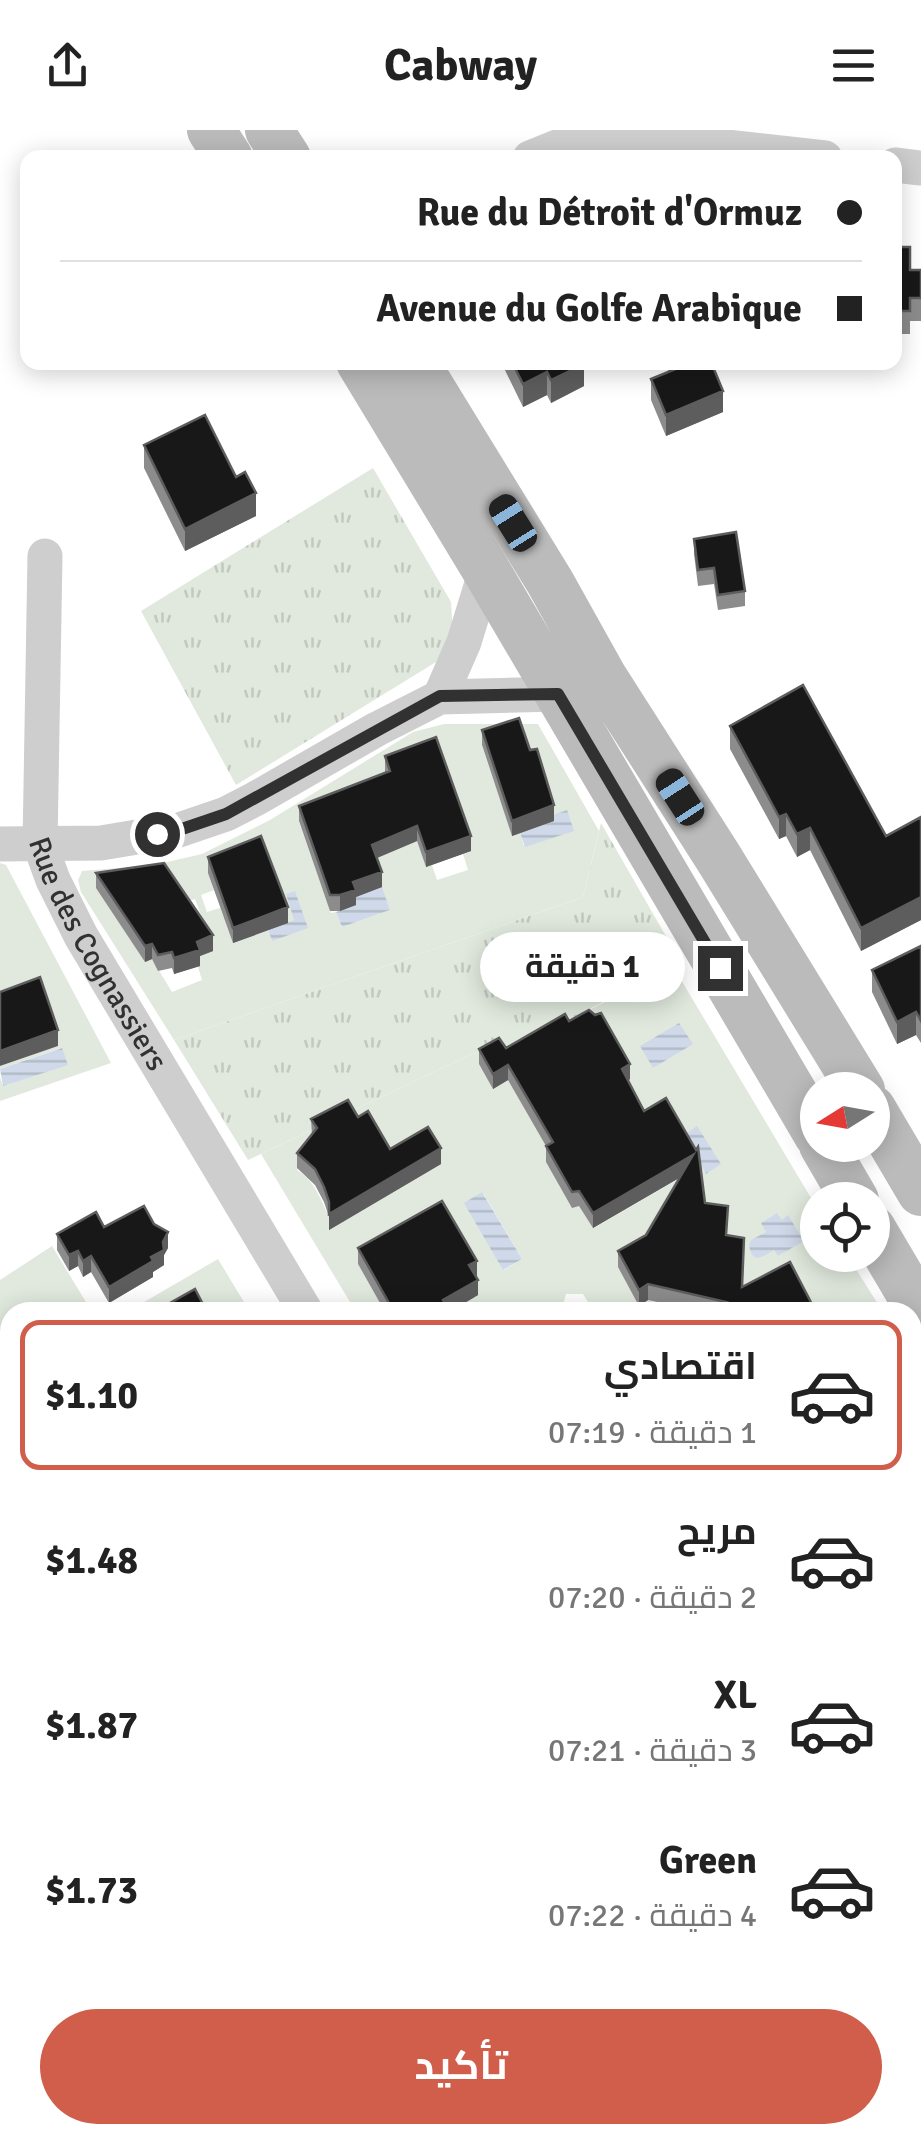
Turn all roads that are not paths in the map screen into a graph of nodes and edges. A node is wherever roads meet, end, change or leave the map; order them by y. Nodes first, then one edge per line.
1 (594, 131) edge
2 (549, 150) edge
3 (757, 150) edge
4 (365, 370) edge
5 (420, 370) edge
6 (45, 556) dead end
7 (486, 570) junction
8 (603, 677) junction
9 (558, 694) junction
10 (440, 696) junction
11 (0, 844) edge
12 (40, 844) junction
13 (850, 1072) edge
14 (800, 1104) edge
15 (890, 1134) edge
16 (914, 1168) edge
17 (890, 1259) edge
18 (300, 1302) edge
19 (915, 1302) edge

1 - 2 street
1 - 3 street
4 - 7 street
5 - 8 street
6 - 12 street, Rue des Cognassiers
7 - 9 street
7 - 10 street
8 - 9 street
8 - 13 street
9 - 10 street
9 - 14 street
10 - 12 street
11 - 12 street
12 - 18 street, Rue des Cognassiers
15 - 16 street
17 - 19 street

